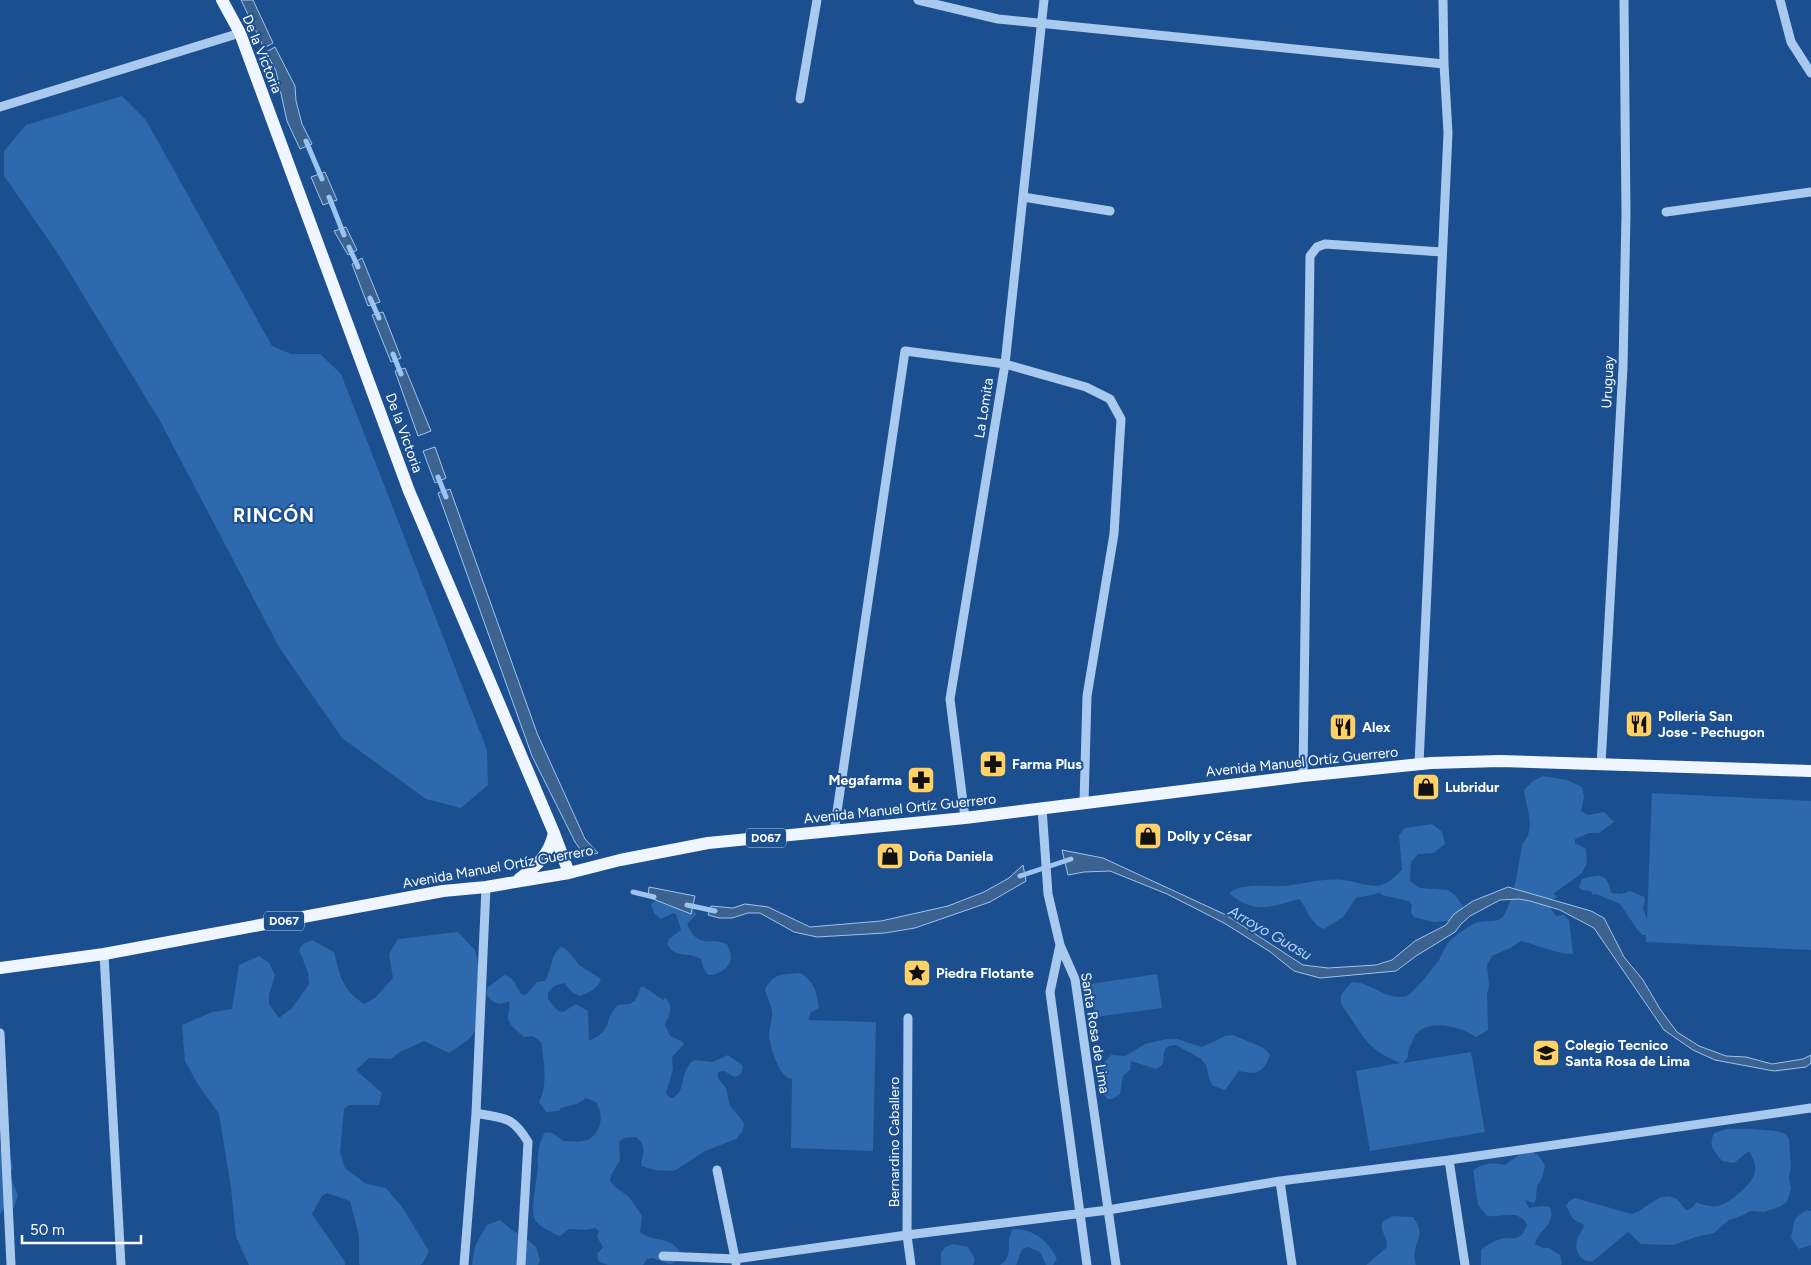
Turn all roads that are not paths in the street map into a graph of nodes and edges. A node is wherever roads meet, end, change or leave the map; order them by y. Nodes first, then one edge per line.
1 (222, 0) edge
2 (817, 0) edge
3 (918, 0) edge
4 (1044, 0) edge
5 (1443, 0) edge
6 (1624, 0) edge
7 (1780, 0) edge
8 (1041, 23) junction
9 (240, 33) junction
10 (1444, 64) junction
11 (1811, 73) edge
12 (800, 99) dead end
13 (0, 107) edge
14 (1811, 192) edge
15 (1023, 197) junction
16 (1110, 211) dead end
17 (1666, 212) dead end
18 (1442, 252) junction
19 (1005, 364) junction
20 (1419, 764) junction
21 (1601, 765) junction
22 (1811, 771) edge
23 (1303, 776) junction
24 (1084, 803) junction
25 (1042, 808) junction
26 (965, 818) junction
27 (834, 832) junction
28 (554, 833) junction
29 (569, 873) junction
30 (516, 881) junction
31 (486, 887) junction
32 (1060, 945) junction
33 (104, 954) junction
34 (0, 968) edge
35 (908, 1018) dead end
36 (0, 1033) edge
37 (1811, 1108) edge
38 (476, 1114) junction
39 (1449, 1160) junction
40 (717, 1170) dead end
41 (1280, 1181) junction
42 (1108, 1210) junction
43 (1080, 1213) junction
44 (906, 1235) junction
45 (663, 1256) dead end
46 (736, 1262) edge
47 (11, 1265) edge
48 (121, 1265) edge
49 (464, 1265) edge
50 (521, 1265) edge
51 (911, 1265) edge
52 (1087, 1265) edge
53 (1116, 1265) edge
54 (1292, 1265) edge
55 (1465, 1265) edge

1 - 9 main road, De la Victoria
2 - 12 street
3 - 8 street
4 - 8 street, La Lomita
5 - 10 street
6 - 21 street, Uruguay
7 - 11 street
8 - 10 street
8 - 15 street, La Lomita
9 - 13 street
9 - 28 main road, De la Victoria
10 - 18 street
14 - 17 street
15 - 16 street
15 - 19 street, La Lomita
18 - 20 street
18 - 23 street
19 - 24 street
19 - 26 street, La Lomita
19 - 27 street
20 - 21 main road, Avenida Manuel Ortíz Guerrero / D067
20 - 23 main road, Avenida Manuel Ortíz Guerrero / D067
21 - 22 main road, Avenida Manuel Ortíz Guerrero / D067
23 - 24 main road, Avenida Manuel Ortíz Guerrero / D067
24 - 25 main road, Avenida Manuel Ortíz Guerrero / D067
25 - 26 main road, Avenida Manuel Ortíz Guerrero / D067
25 - 32 street, Santa Rosa de Lima
26 - 27 main road, Avenida Manuel Ortíz Guerrero / D067
27 - 29 main road, Avenida Manuel Ortíz Guerrero / D067
28 - 29 main road, De la Victoria
28 - 30 main road
29 - 30 main road, Avenida Manuel Ortíz Guerrero / D067
30 - 31 main road, Avenida Manuel Ortíz Guerrero / D067
31 - 33 main road, Avenida Manuel Ortíz Guerrero / D067
31 - 38 street
32 - 42 street, Santa Rosa de Lima
32 - 43 street
33 - 34 main road, Avenida Manuel Ortíz Guerrero / D067
33 - 48 street
35 - 44 street, Bernardino Caballero
36 - 47 street
37 - 39 street
38 - 49 street
38 - 50 street
39 - 41 street
39 - 55 street
40 - 46 street
41 - 42 street
41 - 54 street
42 - 43 street
42 - 53 street, Santa Rosa de Lima
43 - 44 street
43 - 52 street
44 - 46 street
44 - 51 street, Bernardino Caballero
45 - 46 street

